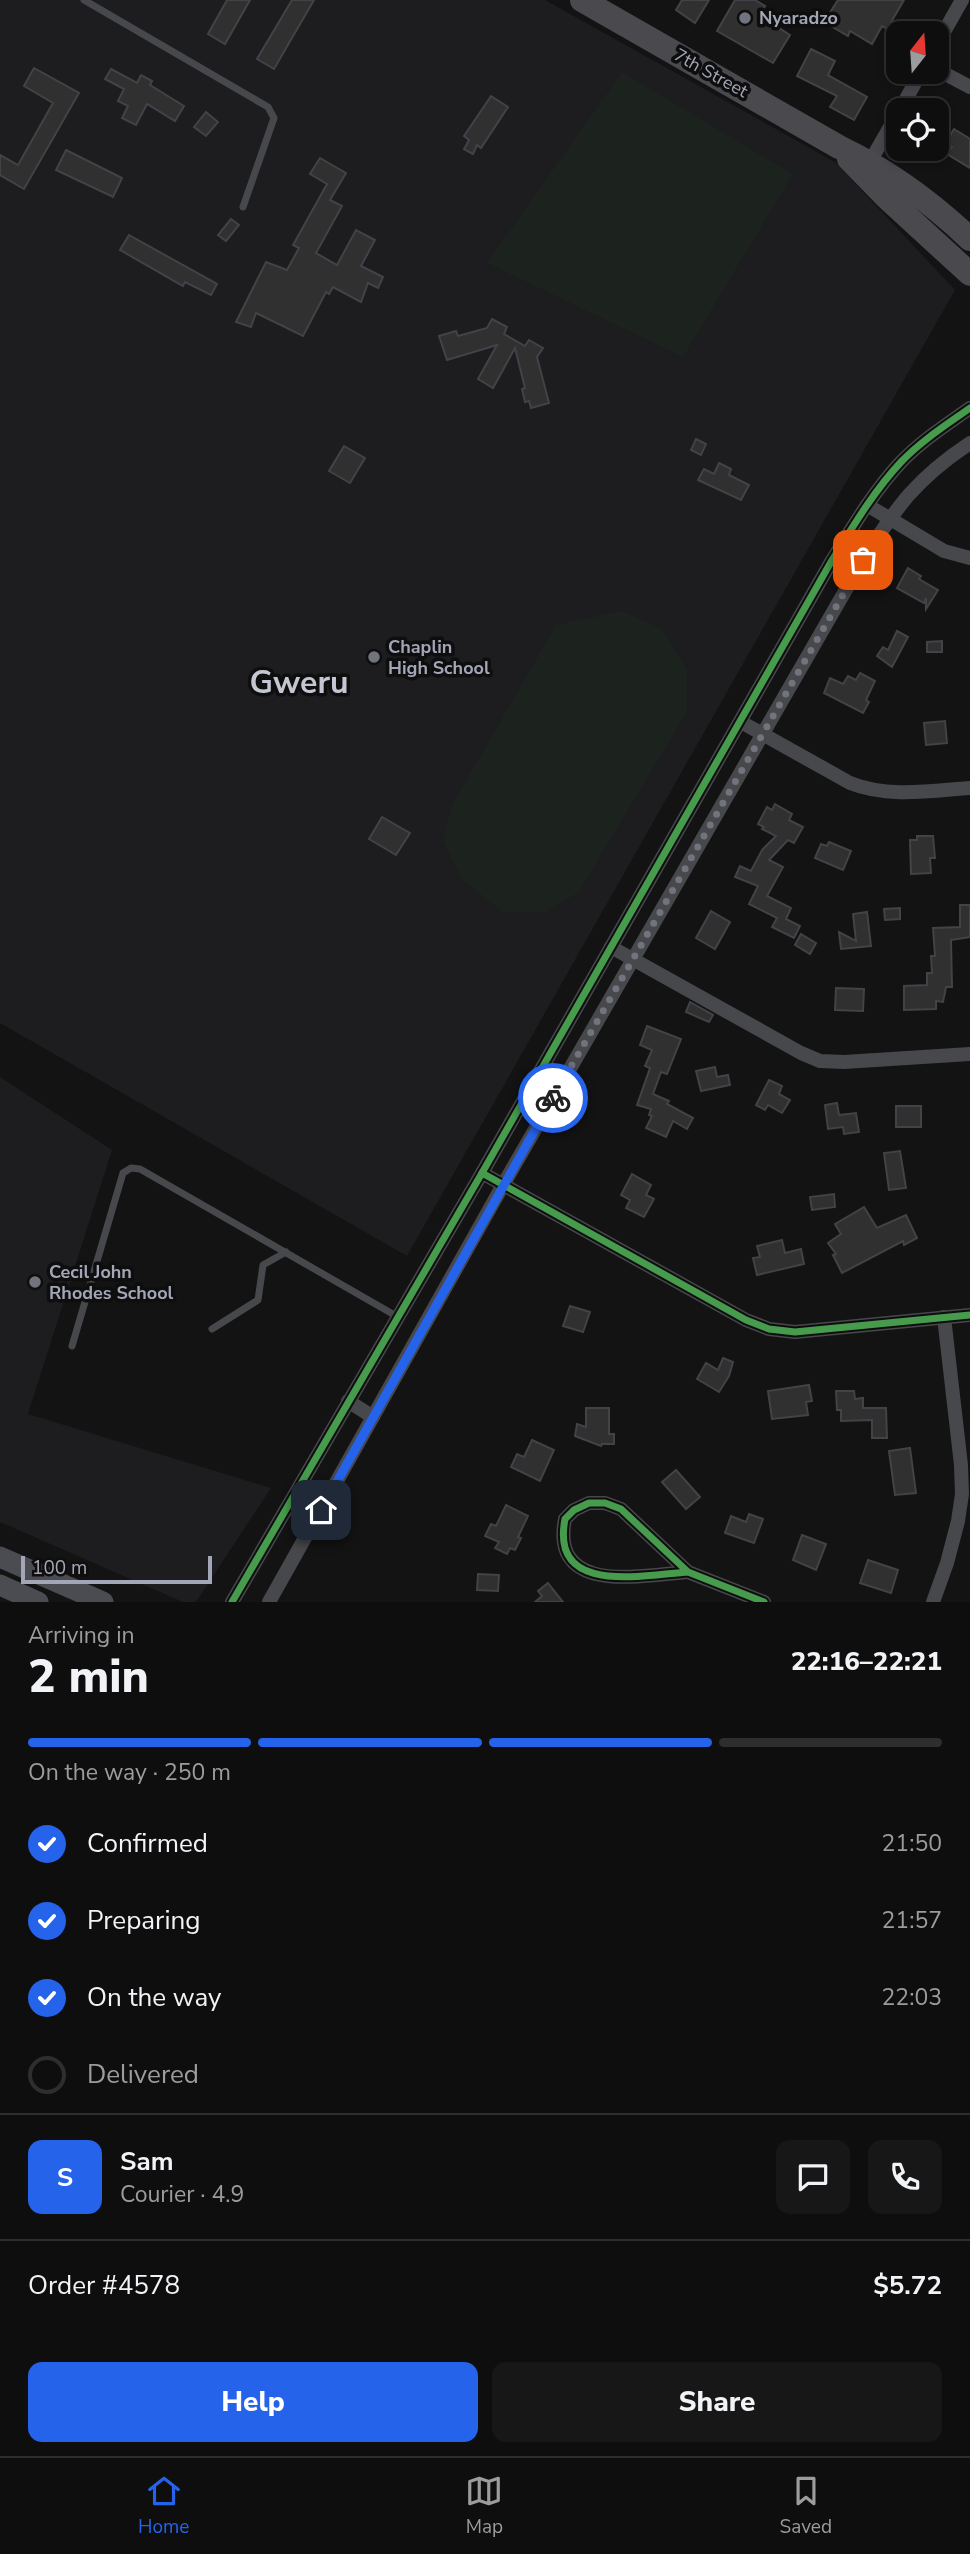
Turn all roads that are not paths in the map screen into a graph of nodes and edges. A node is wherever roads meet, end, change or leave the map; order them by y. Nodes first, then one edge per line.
1 (84, 0) edge
2 (582, 0) edge
3 (962, 0) edge
4 (949, 23) edge
5 (949, 76) edge
6 (970, 88) edge
7 (886, 135) edge
8 (867, 168) junction
9 (243, 207) dead end
10 (970, 239) edge
11 (970, 274) edge
12 (970, 408) edge
13 (970, 443) edge
14 (867, 505) junction
15 (889, 518) junction
16 (970, 558) edge
17 (741, 722) junction
18 (764, 735) junction
19 (970, 788) edge
20 (611, 947) junction
21 (632, 959) junction
22 (970, 1054) edge
23 (482, 1172) junction
24 (503, 1185) junction
25 (286, 1252) junction
26 (970, 1315) edge
27 (397, 1317) junction
28 (944, 1317) junction
29 (212, 1329) dead end
30 (72, 1346) dead end
31 (348, 1401) junction
32 (373, 1417) junction
33 (0, 1557) edge
34 (688, 1572) junction
35 (0, 1586) edge
36 (38, 1602) edge
37 (103, 1602) edge
38 (232, 1602) edge
39 (269, 1602) edge
40 (764, 1602) edge
41 (933, 1602) edge

1 - 9 lane
2 - 8 highway, 7th Street
3 - 4 street
5 - 6 street
7 - 8 street
8 - 10 highway, 7th Street
8 - 11 highway, 7th Street
12 - 14 street
13 - 15 street
14 - 15 street
14 - 17 street
15 - 16 street
15 - 18 street
17 - 18 street
17 - 20 street
18 - 19 street
18 - 21 street
20 - 21 street
20 - 23 street
21 - 22 street
21 - 24 street
23 - 24 street
23 - 27 street
24 - 28 street
24 - 32 street
25 - 27 lane
25 - 29 lane
25 - 30 lane
26 - 28 street
27 - 31 street
28 - 41 street
31 - 32 street
31 - 38 street
32 - 39 street
33 - 37 main road
34 - 34 street
34 - 40 street
35 - 36 main road

